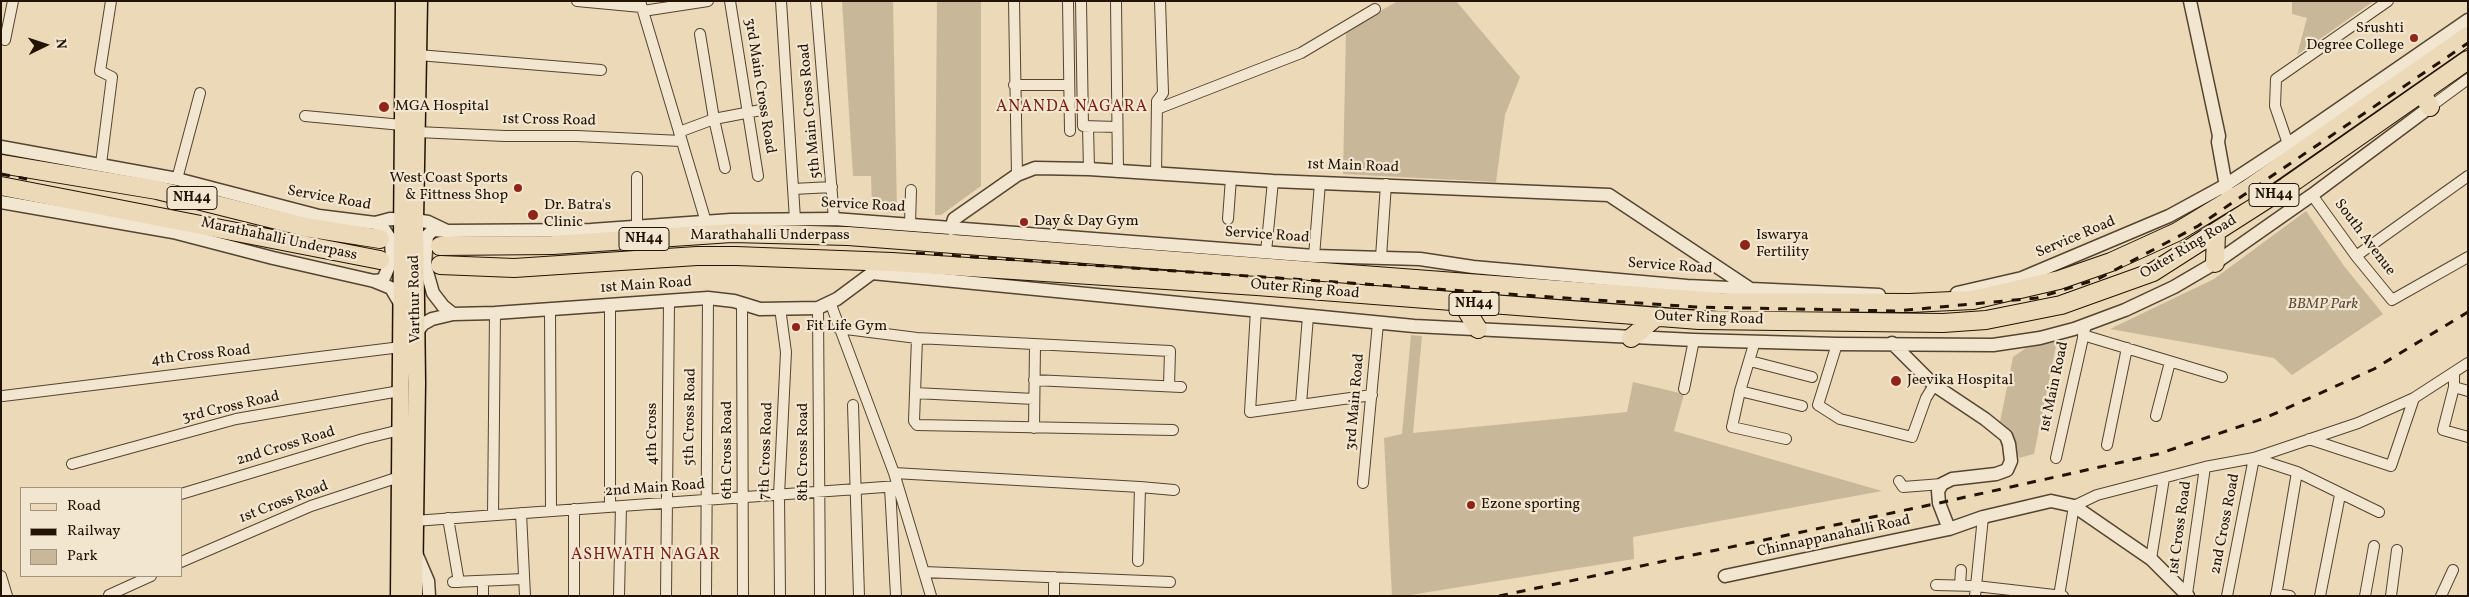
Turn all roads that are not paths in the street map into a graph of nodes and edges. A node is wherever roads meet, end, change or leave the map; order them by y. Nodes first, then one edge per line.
1 (13, 1) edge
2 (111, 1) edge
3 (404, 1) edge
4 (419, 1) edge
5 (577, 1) edge
6 (708, 1) edge
7 (730, 1) edge
8 (781, 1) edge
9 (816, 1) edge
10 (1014, 1) edge
11 (1068, 1) edge
12 (1081, 1) edge
13 (1116, 1) edge
14 (1160, 1) edge
15 (2190, 1) edge
16 (2388, 1) edge
17 (642, 7) edge
18 (1375, 9) dead end
19 (2468, 20) edge
20 (700, 34) dead end
21 (2468, 36) edge
22 (5, 40) dead end
23 (2433, 52) junction
24 (418, 55) junction
25 (2468, 60) edge
26 (601, 70) dead end
27 (2468, 79) edge
28 (1069, 84) junction
29 (1014, 85) junction
30 (200, 93) dead end
31 (2426, 100) junction
32 (761, 110) dead end
33 (1157, 110) junction
34 (747, 112) junction
35 (305, 116) dead end
36 (714, 119) junction
37 (1088, 126) junction
38 (1117, 127) junction
39 (409, 129) junction
40 (1070, 131) dead end
41 (2219, 136) junction
42 (680, 137) junction
43 (2288, 144) junction
44 (1, 147) edge
45 (1, 164) edge
46 (101, 164) junction
47 (726, 168) dead end
48 (1089, 169) junction
49 (1118, 172) junction
50 (1156, 174) junction
51 (1017, 175) junction
52 (2241, 175) junction
53 (758, 176) dead end
54 (2468, 176) edge
55 (637, 177) dead end
56 (1231, 178) junction
57 (177, 179) junction
58 (1273, 181) junction
59 (1320, 183) junction
60 (1386, 184) junction
61 (1, 186) edge
62 (832, 187) junction
63 (793, 189) junction
64 (911, 190) dead end
65 (2227, 193) junction
66 (2312, 195) junction
67 (1, 202) edge
68 (795, 219) junction
69 (834, 219) junction
70 (1228, 219) dead end
71 (408, 220) junction
72 (706, 222) junction
73 (910, 224) junction
74 (637, 228) junction
75 (378, 231) junction
76 (2216, 233) junction
77 (951, 236) junction
78 (444, 238) junction
79 (1266, 252) junction
80 (1314, 256) junction
81 (2356, 256) junction
82 (1382, 257) junction
83 (2124, 257) junction
84 (2468, 257) edge
85 (380, 260) dead end
86 (2215, 263) junction
87 (440, 265) dead end
88 (876, 267) junction
89 (2059, 280) junction
90 (2136, 280) junction
91 (374, 281) junction
92 (1749, 288) junction
93 (708, 298) junction
94 (669, 302) junction
95 (742, 303) junction
96 (1462, 303) junction
97 (2067, 303) junction
98 (401, 305) junction
99 (610, 305) junction
100 (824, 305) junction
101 (780, 308) junction
102 (550, 309) junction
103 (1256, 310) junction
104 (495, 313) junction
105 (453, 314) junction
106 (1308, 316) junction
107 (1656, 317) junction
108 (1378, 323) junction
109 (838, 328) junction
110 (1478, 329) junction
111 (2085, 329) junction
112 (417, 332) junction
113 (917, 338) junction
114 (1631, 338) junction
115 (1694, 340) junction
116 (1756, 341) junction
117 (1892, 343) junction
118 (1838, 344) junction
119 (1036, 345) junction
120 (401, 346) junction
121 (2127, 348) junction
122 (1750, 361) junction
123 (2170, 362) junction
124 (2468, 364) edge
125 (2454, 373) junction
126 (1812, 377) dead end
127 (2222, 377) dead end
128 (1034, 380) junction
129 (1934, 385) junction
130 (1169, 386) junction
131 (1180, 387) dead end
132 (2454, 387) junction
133 (1684, 389) dead end
134 (400, 391) junction
135 (1740, 391) junction
136 (2468, 391) edge
137 (915, 393) junction
138 (1372, 395) junction
139 (3, 396) dead end
140 (2414, 398) junction
141 (1034, 399) junction
142 (1301, 404) junction
143 (854, 405) dead end
144 (1802, 406) dead end
145 (2156, 416) dead end
146 (1034, 428) junction
147 (400, 430) junction
148 (1173, 430) dead end
149 (2468, 436) edge
150 (1786, 439) dead end
151 (2309, 439) junction
152 (2107, 445) dead end
153 (2056, 458) dead end
154 (2254, 458) junction
155 (72, 464) dead end
156 (2205, 467) junction
157 (2297, 472) junction
158 (894, 473) junction
159 (399, 477) junction
160 (2164, 478) junction
161 (1899, 481) dead end
162 (1363, 483) dead end
163 (1942, 484) junction
164 (894, 487) junction
165 (1140, 487) junction
166 (857, 489) junction
167 (1174, 490) dead end
168 (819, 492) junction
169 (182, 494) edge
170 (779, 495) junction
171 (2340, 495) junction
172 (743, 498) junction
173 (705, 500) junction
174 (668, 503) junction
175 (2074, 506) junction
176 (616, 507) junction
177 (574, 510) junction
178 (551, 511) junction
179 (2379, 512) dead end
180 (521, 513) junction
181 (493, 515) junction
182 (1983, 517) junction
183 (448, 518) junction
184 (414, 521) junction
185 (1949, 529) junction
186 (2374, 546) dead end
187 (414, 549) junction
188 (2397, 550) dead end
189 (2151, 559) junction
190 (1138, 561) dead end
191 (182, 562) edge
192 (1960, 570) dead end
193 (2453, 570) dead end
194 (924, 572) junction
195 (1, 576) edge
196 (1726, 576) dead end
197 (149, 577) edge
198 (1054, 577) junction
199 (524, 579) junction
200 (483, 581) junction
201 (1170, 582) dead end
202 (1936, 585) dead end
203 (1960, 585) junction
204 (1975, 591) edge
205 (109, 594) edge
206 (2188, 595) edge
207 (2276, 595) edge
208 (7, 596) edge
209 (399, 596) edge
210 (414, 596) edge
211 (429, 596) edge
212 (483, 596) edge
213 (525, 596) edge
214 (574, 596) edge
215 (619, 596) edge
216 (666, 596) edge
217 (706, 596) edge
218 (743, 596) edge
219 (780, 596) edge
220 (820, 596) edge
221 (859, 596) edge
222 (896, 596) edge
223 (931, 596) edge
224 (1054, 596) edge
225 (2061, 596) edge
226 (2227, 596) edge
227 (2290, 596) edge
228 (2320, 596) edge
229 (2365, 596) edge
230 (2391, 596) edge
231 (2441, 596) edge

1 - 22 street
2 - 46 street
3 - 39 main road, Varthur Road
4 - 24 main road, Varthur Road
5 - 17 street
6 - 17 street
7 - 34 street, 3rd Main Cross Road
8 - 63 street
9 - 62 street, 5th Main Cross Road
10 - 29 street
11 - 28 street
12 - 37 street
13 - 38 street
14 - 33 street
15 - 41 street
16 - 43 street
17 - 42 street
18 - 33 street
19 - 23 street, Service Road
20 - 36 street
21 - 23 highway, Outer Ring Road / NH44
23 - 43 street, Service Road
23 - 65 highway, Outer Ring Road / NH44
24 - 26 street
24 - 39 main road, Varthur Road
25 - 31 highway, Outer Ring Road / NH44
27 - 31 street
28 - 29 street
28 - 40 street
29 - 51 street
30 - 57 street
31 - 66 street
31 - 76 highway, Outer Ring Road / NH44
32 - 34 street
33 - 50 street
34 - 36 street
34 - 53 street, 3rd Main Cross Road
35 - 39 street, 1st Cross Road
36 - 42 street
36 - 47 street
37 - 38 street
37 - 48 street
38 - 49 street
39 - 42 street, 1st Cross Road
39 - 71 main road, Varthur Road
41 - 52 street
41 - 65 street
42 - 72 street
43 - 52 street, Service Road
44 - 46 street, Service Road
45 - 75 highway, Marathahalli Underpass / NH44
46 - 57 street, Service Road
48 - 49 street, 1st Main Road
48 - 51 street, 1st Main Road
49 - 50 street, 1st Main Road
50 - 56 street, 1st Main Road
51 - 77 street, 1st Main Road
52 - 65 street, Service Road
54 - 81 street
55 - 74 street
56 - 58 street, 1st Main Road
56 - 70 street
57 - 75 street, Service Road
58 - 59 street, 1st Main Road
58 - 79 street
59 - 60 street, 1st Main Road
59 - 80 street
60 - 82 street
60 - 92 street, 1st Main Road
61 - 85 highway, Marathahalli Underpass / NH44
62 - 63 street
62 - 69 street, 5th Main Cross Road
63 - 68 street
64 - 73 street
65 - 83 highway, Outer Ring Road / NH44
65 - 92 street, Service Road
66 - 81 street, South Avenue
66 - 86 street
67 - 91 street
68 - 69 street, Service Road
68 - 72 street, Service Road
69 - 73 street, Service Road
71 - 75 street, Service Road
71 - 78 street, Service Road
71 - 98 main road, Varthur Road
71 - 112 main road, Varthur Road
72 - 74 street, Service Road
73 - 77 street, Service Road
74 - 78 street, Service Road
75 - 91 street
76 - 86 highway
76 - 90 highway, Outer Ring Road / NH44
77 - 78 highway, Marathahalli Underpass / NH44
77 - 79 street, Service Road
77 - 89 highway, Outer Ring Road / NH44
78 - 105 street
79 - 80 street, Service Road
80 - 82 street, Service Road
81 - 84 street, South Avenue
82 - 92 street, Service Road
83 - 89 highway, Outer Ring Road / NH44
83 - 90 highway
86 - 111 street
87 - 88 highway, Marathahalli Underpass / NH44
88 - 96 highway, Outer Ring Road / NH44
88 - 100 street
88 - 103 street
89 - 97 highway
90 - 97 highway, Outer Ring Road / NH44
91 - 98 street
93 - 94 street, 1st Main Road
93 - 95 street, 1st Main Road
93 - 173 street, 5th Cross Road
94 - 99 street, 1st Main Road
94 - 174 street, 4th Cross
95 - 101 street, 1st Main Road
95 - 172 street, 6th Cross Road
96 - 107 highway, Outer Ring Road / NH44
96 - 110 highway
97 - 107 highway, Outer Ring Road / NH44
98 - 120 main road, Varthur Road
99 - 102 street, 1st Main Road
99 - 176 street
100 - 101 street, 1st Main Road
100 - 109 street
100 - 168 street, 8th Cross Road
101 - 170 street, 7th Cross Road
102 - 104 street, 1st Main Road
102 - 178 street
103 - 106 street
103 - 142 street
104 - 105 street, 1st Main Road
104 - 181 street
105 - 112 street, 1st Main Road
106 - 108 street
106 - 142 street
107 - 114 highway
108 - 110 street
108 - 138 street, 3rd Main Road
109 - 113 street
109 - 158 street
110 - 114 street
111 - 117 street
111 - 121 street
111 - 153 street, 1st Main Road
112 - 184 main road, Varthur Road
113 - 119 street
113 - 137 street
114 - 115 street
115 - 116 street
115 - 133 street
116 - 118 street
116 - 122 street
117 - 118 street
117 - 129 street
118 - 129 street
119 - 128 street
119 - 130 street
120 - 134 main road, Varthur Road
120 - 139 street, 4th Cross Road
121 - 123 street
121 - 152 street
122 - 126 street
122 - 135 street
123 - 127 street
123 - 145 street
124 - 125 street
125 - 132 street
125 - 140 street
128 - 130 street
128 - 141 street
129 - 163 street
130 - 131 street
132 - 136 street
132 - 149 street
134 - 147 main road, Varthur Road
134 - 155 street, 3rd Cross Road
135 - 144 street
135 - 150 street
137 - 141 street
137 - 146 street
138 - 142 street
138 - 162 street, 3rd Main Road
140 - 151 street
140 - 151 street
141 - 146 street
143 - 166 street
146 - 148 street
147 - 159 main road, Varthur Road
147 - 169 street, 2nd Cross Road
151 - 154 street
154 - 156 street
154 - 157 street
154 - 226 street, 2nd Cross Road
156 - 160 street
156 - 206 street, 1st Cross Road
157 - 171 street
157 - 207 street
158 - 164 street
158 - 165 street
159 - 191 street, 1st Cross Road
159 - 209 main road, Varthur Road
160 - 175 street
160 - 189 street
161 - 163 street
163 - 185 street
164 - 166 street, 2nd Main Road
164 - 194 street
164 - 222 street
165 - 167 street
165 - 190 street
166 - 168 street, 2nd Main Road
166 - 221 street
168 - 170 street, 2nd Main Road
168 - 220 street, 8th Cross Road
170 - 172 street, 2nd Main Road
170 - 219 street, 7th Cross Road
171 - 179 street
171 - 228 street
172 - 173 street, 2nd Main Road
172 - 218 street, 6th Cross Road
173 - 174 street, 2nd Main Road
173 - 217 street, 5th Cross Road
174 - 176 street, 2nd Main Road
174 - 216 street, 4th Cross
175 - 182 street, Chinnappanahalli Road
175 - 189 street
175 - 225 street
176 - 177 street, 2nd Main Road
176 - 215 street
177 - 178 street, 2nd Main Road
177 - 214 street
178 - 180 street, 2nd Main Road
180 - 181 street, 2nd Main Road
180 - 199 street
181 - 183 street, 2nd Main Road
182 - 185 street, Chinnappanahalli Road
182 - 204 street
183 - 184 street, 2nd Main Road
183 - 200 street
184 - 187 main road, Varthur Road
185 - 196 street, Chinnappanahalli Road
186 - 229 street
187 - 210 main road, Varthur Road
187 - 211 street
188 - 230 street
189 - 206 street
192 - 203 street
193 - 231 street
194 - 198 street
194 - 223 street
195 - 208 street
197 - 205 street
198 - 201 street
198 - 224 street
199 - 200 street
199 - 213 street
200 - 212 street
202 - 203 street
203 - 204 street
204 - 225 street
207 - 227 street

